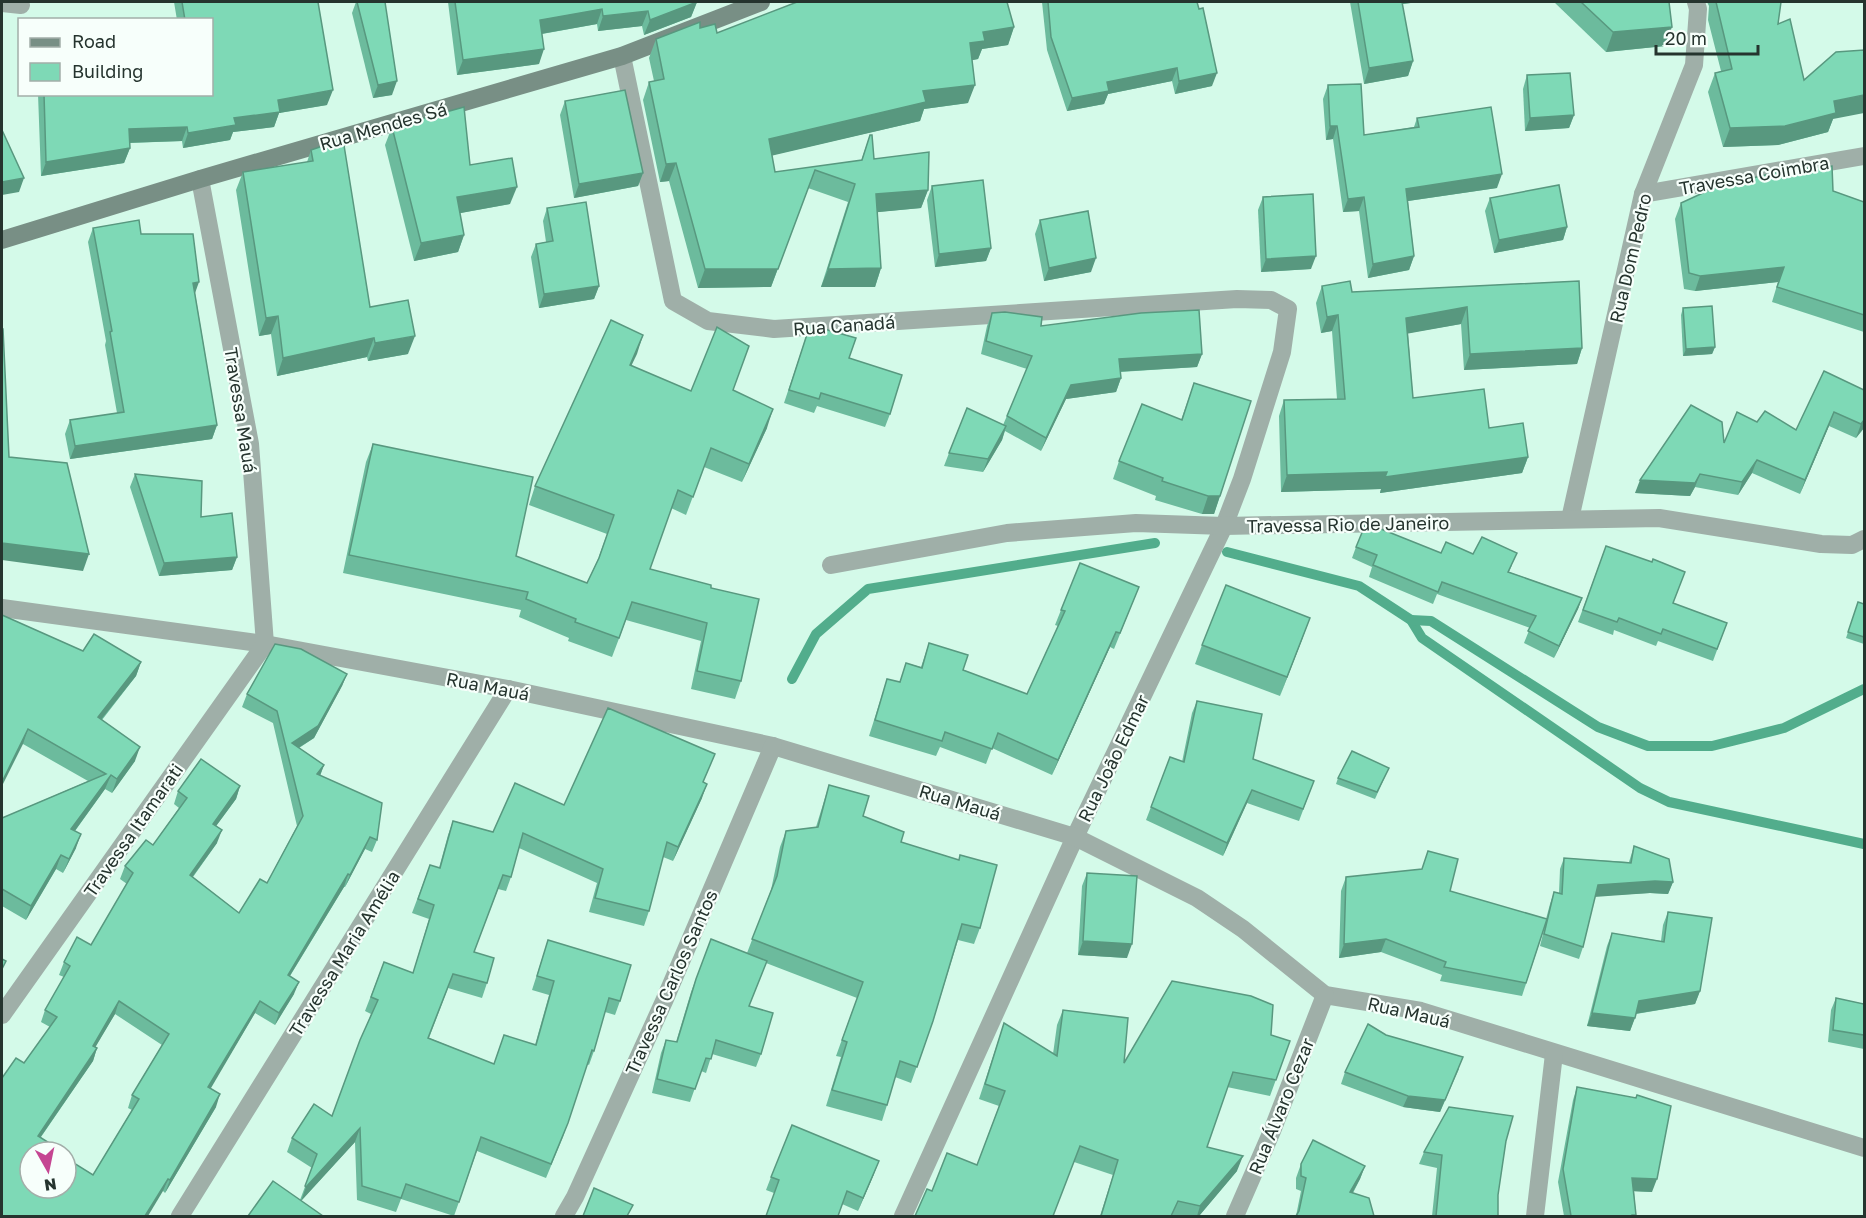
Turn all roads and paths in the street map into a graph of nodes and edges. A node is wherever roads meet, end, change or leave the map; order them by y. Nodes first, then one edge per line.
1 (761, 2) edge
2 (1696, 2) edge
3 (2, 3) edge
4 (21, 5) dead end
5 (622, 56) junction
6 (1864, 156) edge
7 (200, 179) junction
8 (1643, 194) junction
9 (2, 240) edge
10 (1271, 300) joint
11 (1570, 519) junction
12 (1224, 526) junction
13 (1864, 539) edge
14 (831, 565) dead end
15 (2, 608) edge
16 (265, 644) junction
17 (508, 689) junction
18 (773, 746) junction
19 (1075, 837) junction
20 (1325, 995) junction
21 (2, 1015) edge
22 (1554, 1054) junction
23 (1864, 1148) edge
24 (180, 1216) edge
25 (564, 1216) edge
26 (903, 1216) edge
27 (1235, 1216) edge
28 (1535, 1216) edge

1 - 5 street, Rua Mendes Sá
2 - 8 street, Rua Dom Pedro
3 - 4 street
5 - 7 street, Rua Mendes Sá
5 - 10 street, Rua Canadá
6 - 8 street, Travessa Coimbra
7 - 9 street, Rua Mendes Sá
7 - 16 street, Travessa Mauá
8 - 11 street, Rua Dom Pedro
10 - 12 street, Rua João Edmar
11 - 12 street, Travessa Rio de Janeiro
11 - 13 street, Travessa Rio de Janeiro
12 - 14 street, Travessa Rio de Janeiro
12 - 19 street, Rua João Edmar
15 - 16 street, Rua Mauá
16 - 17 street, Rua Mauá
16 - 21 street, Travessa Itamarati
17 - 18 street, Rua Mauá
17 - 24 street, Travessa Maria Amélia
18 - 19 street, Rua Mauá
18 - 25 street, Travessa Carlos Santos
19 - 20 street, Rua Mauá
19 - 26 street, Rua João Edmar
20 - 22 street, Rua Mauá
20 - 27 street, Rua Álvaro Cezar
22 - 23 street, Rua Mauá
22 - 28 street

